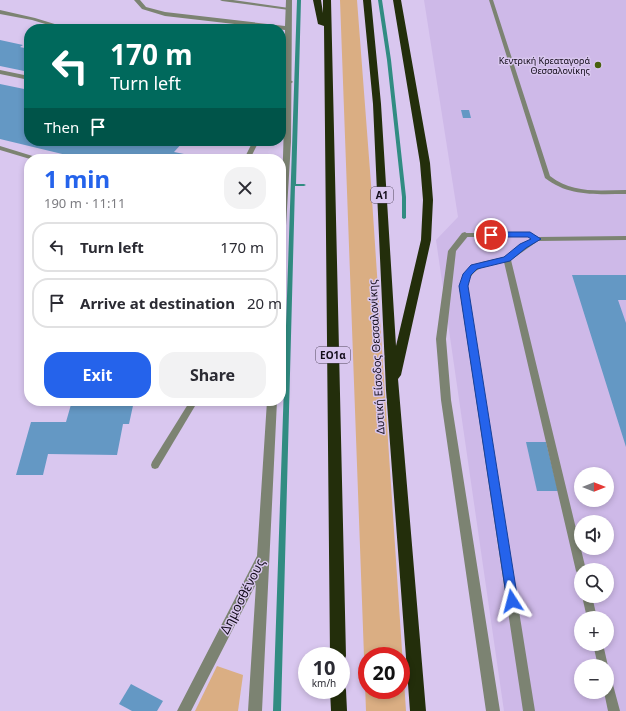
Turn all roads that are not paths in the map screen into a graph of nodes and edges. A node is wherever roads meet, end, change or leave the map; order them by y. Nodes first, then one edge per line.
1 (137, 0) edge
2 (222, 0) edge
3 (289, 0) edge
4 (317, 0) edge
5 (327, 0) edge
6 (367, 0) edge
7 (491, 0) edge
8 (400, 4) edge
9 (289, 9) junction
10 (0, 12) edge
11 (50, 24) edge
12 (253, 24) edge
13 (288, 28) joint
14 (328, 54) junction
15 (0, 72) edge
16 (24, 77) edge
17 (286, 81) edge
18 (290, 82) junction
19 (286, 119) edge
20 (0, 148) edge
21 (24, 155) edge
22 (626, 192) edge
23 (465, 235) joint
24 (626, 238) edge
25 (537, 239) junction
26 (507, 259) junction
27 (392, 390) junction
28 (191, 406) edge
29 (272, 406) edge
30 (156, 465) dead end
31 (264, 555) junction
32 (579, 563) edge
33 (338, 647) edge
34 (338, 699) edge
35 (611, 699) edge
36 (184, 711) edge
37 (255, 711) edge
38 (339, 711) edge
39 (418, 711) edge
40 (493, 711) edge
41 (529, 711) edge
42 (614, 711) edge

1 - 12 street
2 - 9 lane
3 - 9 street
4 - 14 highway
5 - 14 highway
6 - 27 highway, Δυτική Είσοδος Θεσσαλονίκης / Α1
7 - 22 lane
8 - 27 highway
9 - 13 street
10 - 11 lane
13 - 18 street
14 - 33 highway, ΕΟ1α
15 - 16 lane
17 - 18 lane
18 - 19 street
20 - 21 lane
23 - 25 lane
23 - 40 street
24 - 25 lane
25 - 26 lane
26 - 32 lane
26 - 41 lane
27 - 39 highway, Δυτική Είσοδος Θεσσαλονίκης
28 - 30 lane
29 - 31 street, Δημοσθένους
31 - 36 street, Δημοσθένους
31 - 37 street
34 - 38 highway
35 - 42 lane

